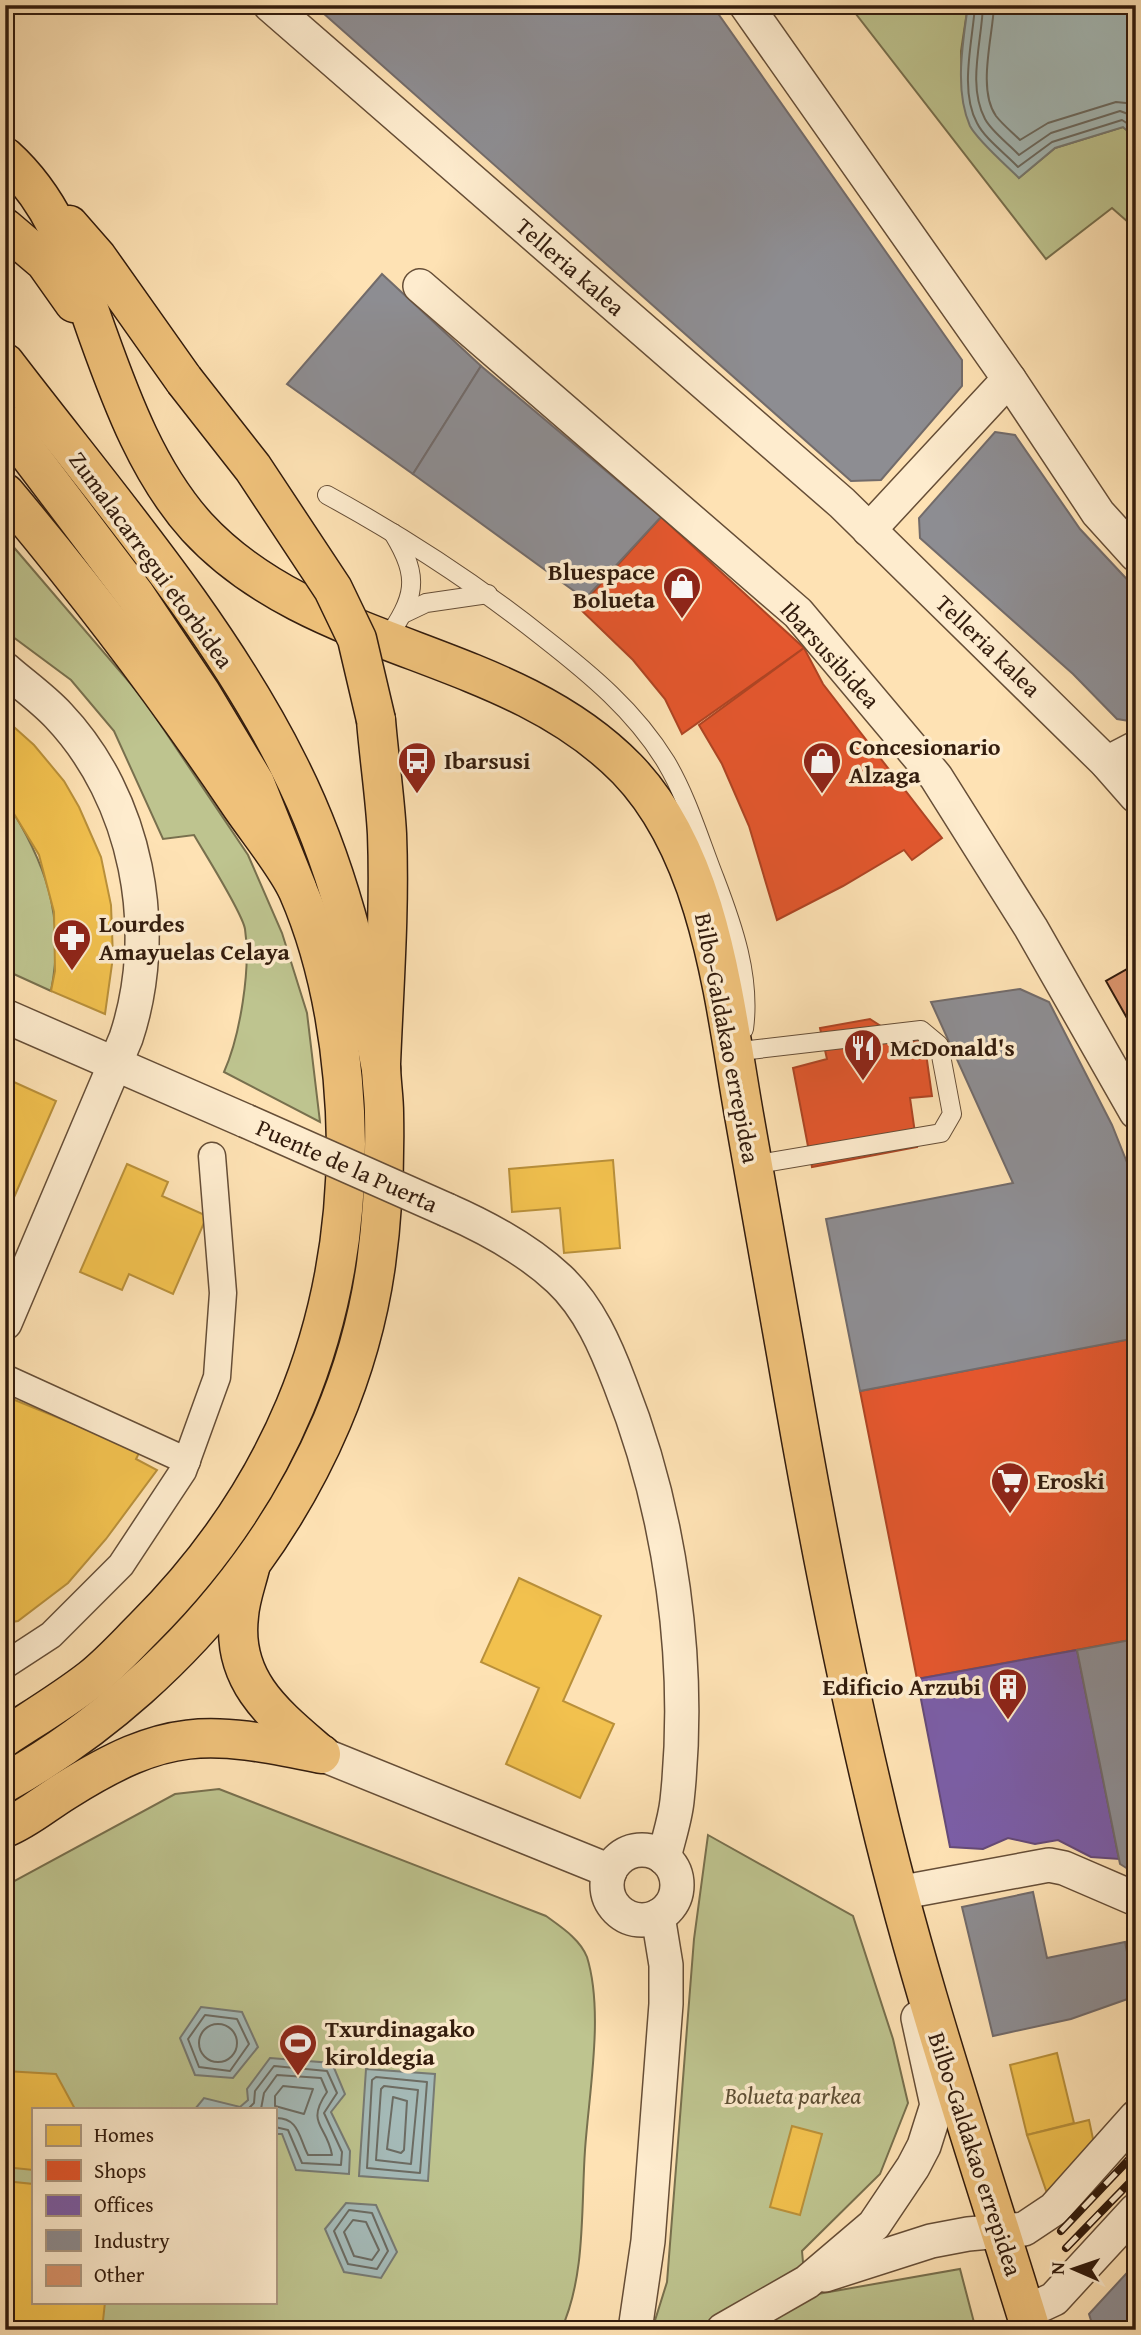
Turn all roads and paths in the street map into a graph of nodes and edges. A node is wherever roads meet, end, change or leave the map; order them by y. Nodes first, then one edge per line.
1 (270, 5) edge
2 (746, 5) edge
3 (16, 167) edge
4 (5, 228) edge
5 (420, 286) dead end
6 (99, 339) junction
7 (5, 363) edge
8 (1009, 379) junction
9 (5, 423) edge
10 (5, 493) edge
11 (327, 495) dead end
12 (391, 530) junction
13 (869, 530) junction
14 (1136, 555) edge
15 (488, 594) junction
16 (395, 627) junction
17 (5, 669) edge
18 (1122, 755) edge
19 (1136, 796) edge
20 (297, 888) junction
21 (5, 1016) edge
22 (117, 1064) junction
23 (739, 1064) junction
24 (381, 1069) junction
25 (1136, 1112) edge
26 (212, 1156) dead end
27 (753, 1165) junction
28 (5, 1323) edge
29 (5, 1378) edge
30 (187, 1461) junction
31 (252, 1561) junction
32 (5, 1665) edge
33 (5, 1737) edge
34 (321, 1754) junction
35 (5, 1783) edge
36 (5, 1828) edge
37 (664, 1858) junction
38 (610, 1871) junction
39 (898, 1893) junction
40 (1136, 1899) edge
41 (658, 1916) junction
42 (920, 1977) junction
43 (1136, 2117) edge
44 (913, 2167) junction
45 (1136, 2210) edge
46 (984, 2233) junction
47 (931, 2241) junction
48 (807, 2282) junction
49 (1029, 2321) edge
50 (635, 2330) edge
51 (723, 2330) edge

1 - 13 street, Telleria kalea
2 - 8 street
3 - 6 main road, Bilbo-Galdakao errepidea
3 - 24 main road, bridge
4 - 6 main road, Bilbo-Galdakao errepidea
5 - 25 street, Ibarsusibidea
6 - 16 main road, Bilbo-Galdakao errepidea
7 - 24 main road, Zumalacarregui etorbidea
8 - 13 street
8 - 14 street
9 - 20 main road, Zumalacarregui etorbidea
10 - 20 main road
11 - 12 lane
12 - 15 lane
12 - 16 lane
13 - 18 street, Telleria kalea
15 - 16 lane
15 - 23 lane
16 - 23 main road, Bilbo-Galdakao errepidea
17 - 22 street
18 - 19 street, Telleria kalea
20 - 33 main road, Zumalacarregui etorbidea
21 - 22 street, Puente de la Puerta
22 - 28 street
22 - 37 street, Puente de la Puerta, bridge
23 - 27 main road, Bilbo-Galdakao errepidea
23 - 27 lane
24 - 31 main road, Zumalacarregui etorbidea
26 - 30 street
27 - 39 main road, Bilbo-Galdakao errepidea
29 - 30 street
30 - 32 street
31 - 34 main road
31 - 35 main road, Zumalacarregui etorbidea
34 - 36 main road
34 - 38 street
37 - 38 street
37 - 41 street
38 - 41 street
39 - 40 street
39 - 42 main road, Bilbo-Galdakao errepidea
41 - 50 street
42 - 44 street, Bilbo-Galdakao errepidea
42 - 46 main road, Bilbo-Galdakao errepidea
43 - 46 street
44 - 47 street
44 - 48 street, Bilbo-Galdakao errepidea
45 - 49 street
46 - 47 street
46 - 49 main road, Bilbo-Galdakao errepidea
47 - 48 street
48 - 51 street, Bilbo-Galdakao errepidea

